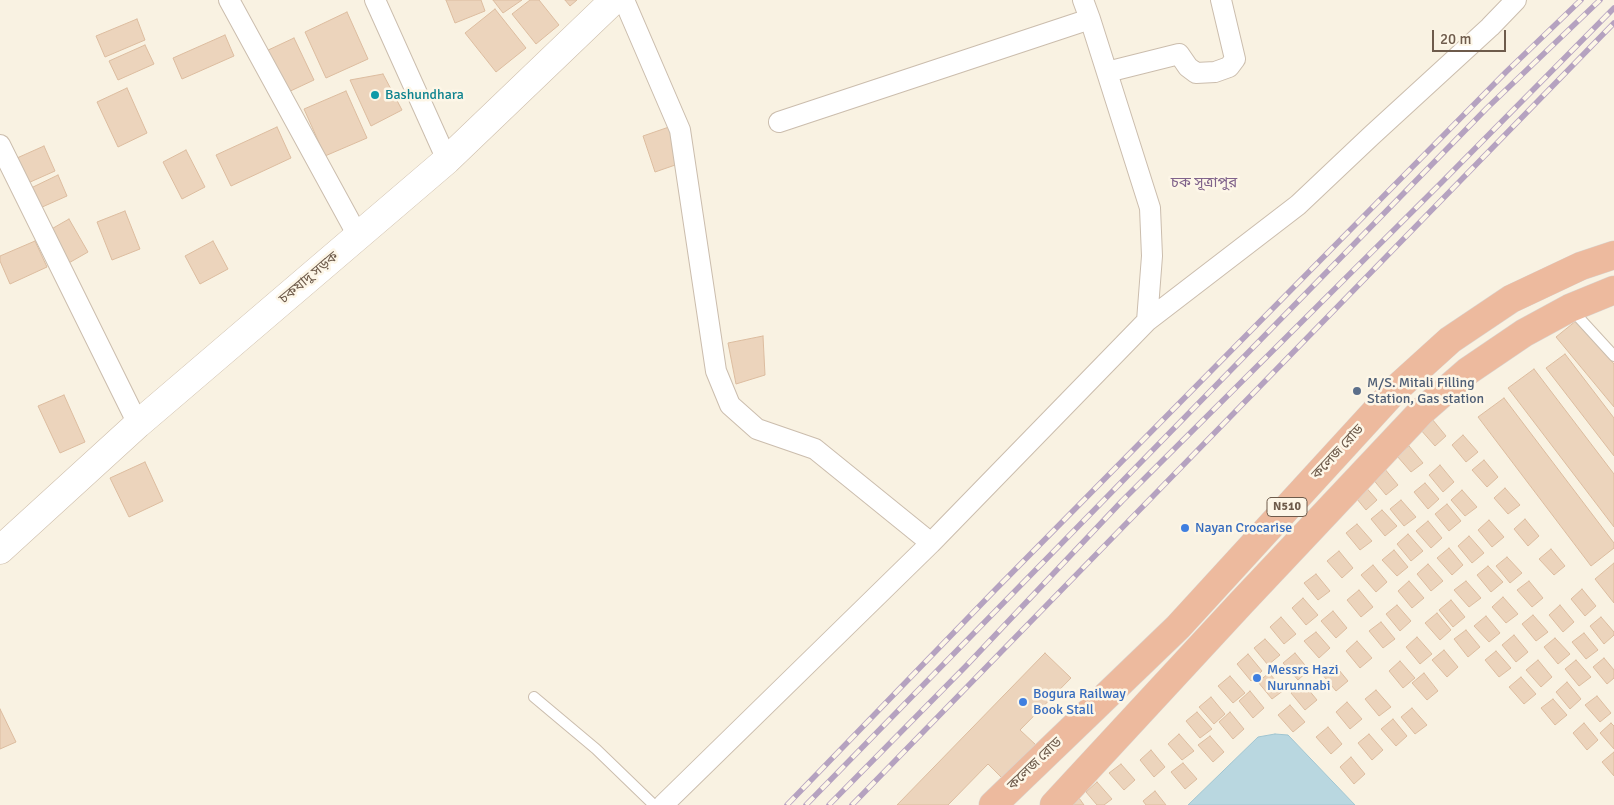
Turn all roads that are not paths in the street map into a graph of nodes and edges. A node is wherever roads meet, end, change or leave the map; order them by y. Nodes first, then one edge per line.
1 (229, 0) edge
2 (376, 0) edge
3 (614, 0) edge
4 (624, 0) edge
5 (1083, 0) edge
6 (1221, 0) edge
7 (1516, 0) edge
8 (1090, 19) junction
9 (1107, 72) junction
10 (779, 122) dead end
11 (0, 145) edge
12 (447, 160) junction
13 (358, 236) junction
14 (1614, 255) edge
15 (1614, 290) edge
16 (1570, 308) junction
17 (1147, 320) junction
18 (1614, 356) edge
19 (1397, 388) junction
20 (1421, 412) junction
21 (138, 424) junction
22 (931, 542) junction
23 (0, 550) edge
24 (534, 697) dead end
25 (654, 805) edge
26 (663, 805) edge
27 (993, 805) edge
28 (1054, 805) edge

1 - 13 street
2 - 12 street
3 - 12 street, চকযাদু সড়ক
4 - 22 street
5 - 8 street
6 - 9 street
7 - 17 street
8 - 9 street
8 - 10 street
9 - 17 street
11 - 21 street
12 - 13 street, চকযাদু সড়ক
13 - 21 street, চকযাদু সড়ক
14 - 19 highway, কলেজ রোড / N510
15 - 16 highway, N510
16 - 18 lane
16 - 20 highway, N510
17 - 22 street
19 - 20 highway
19 - 27 highway, কলেজ রোড / N510
20 - 28 highway, N510
21 - 23 street, চকযাদু সড়ক
22 - 26 street
24 - 25 lane

